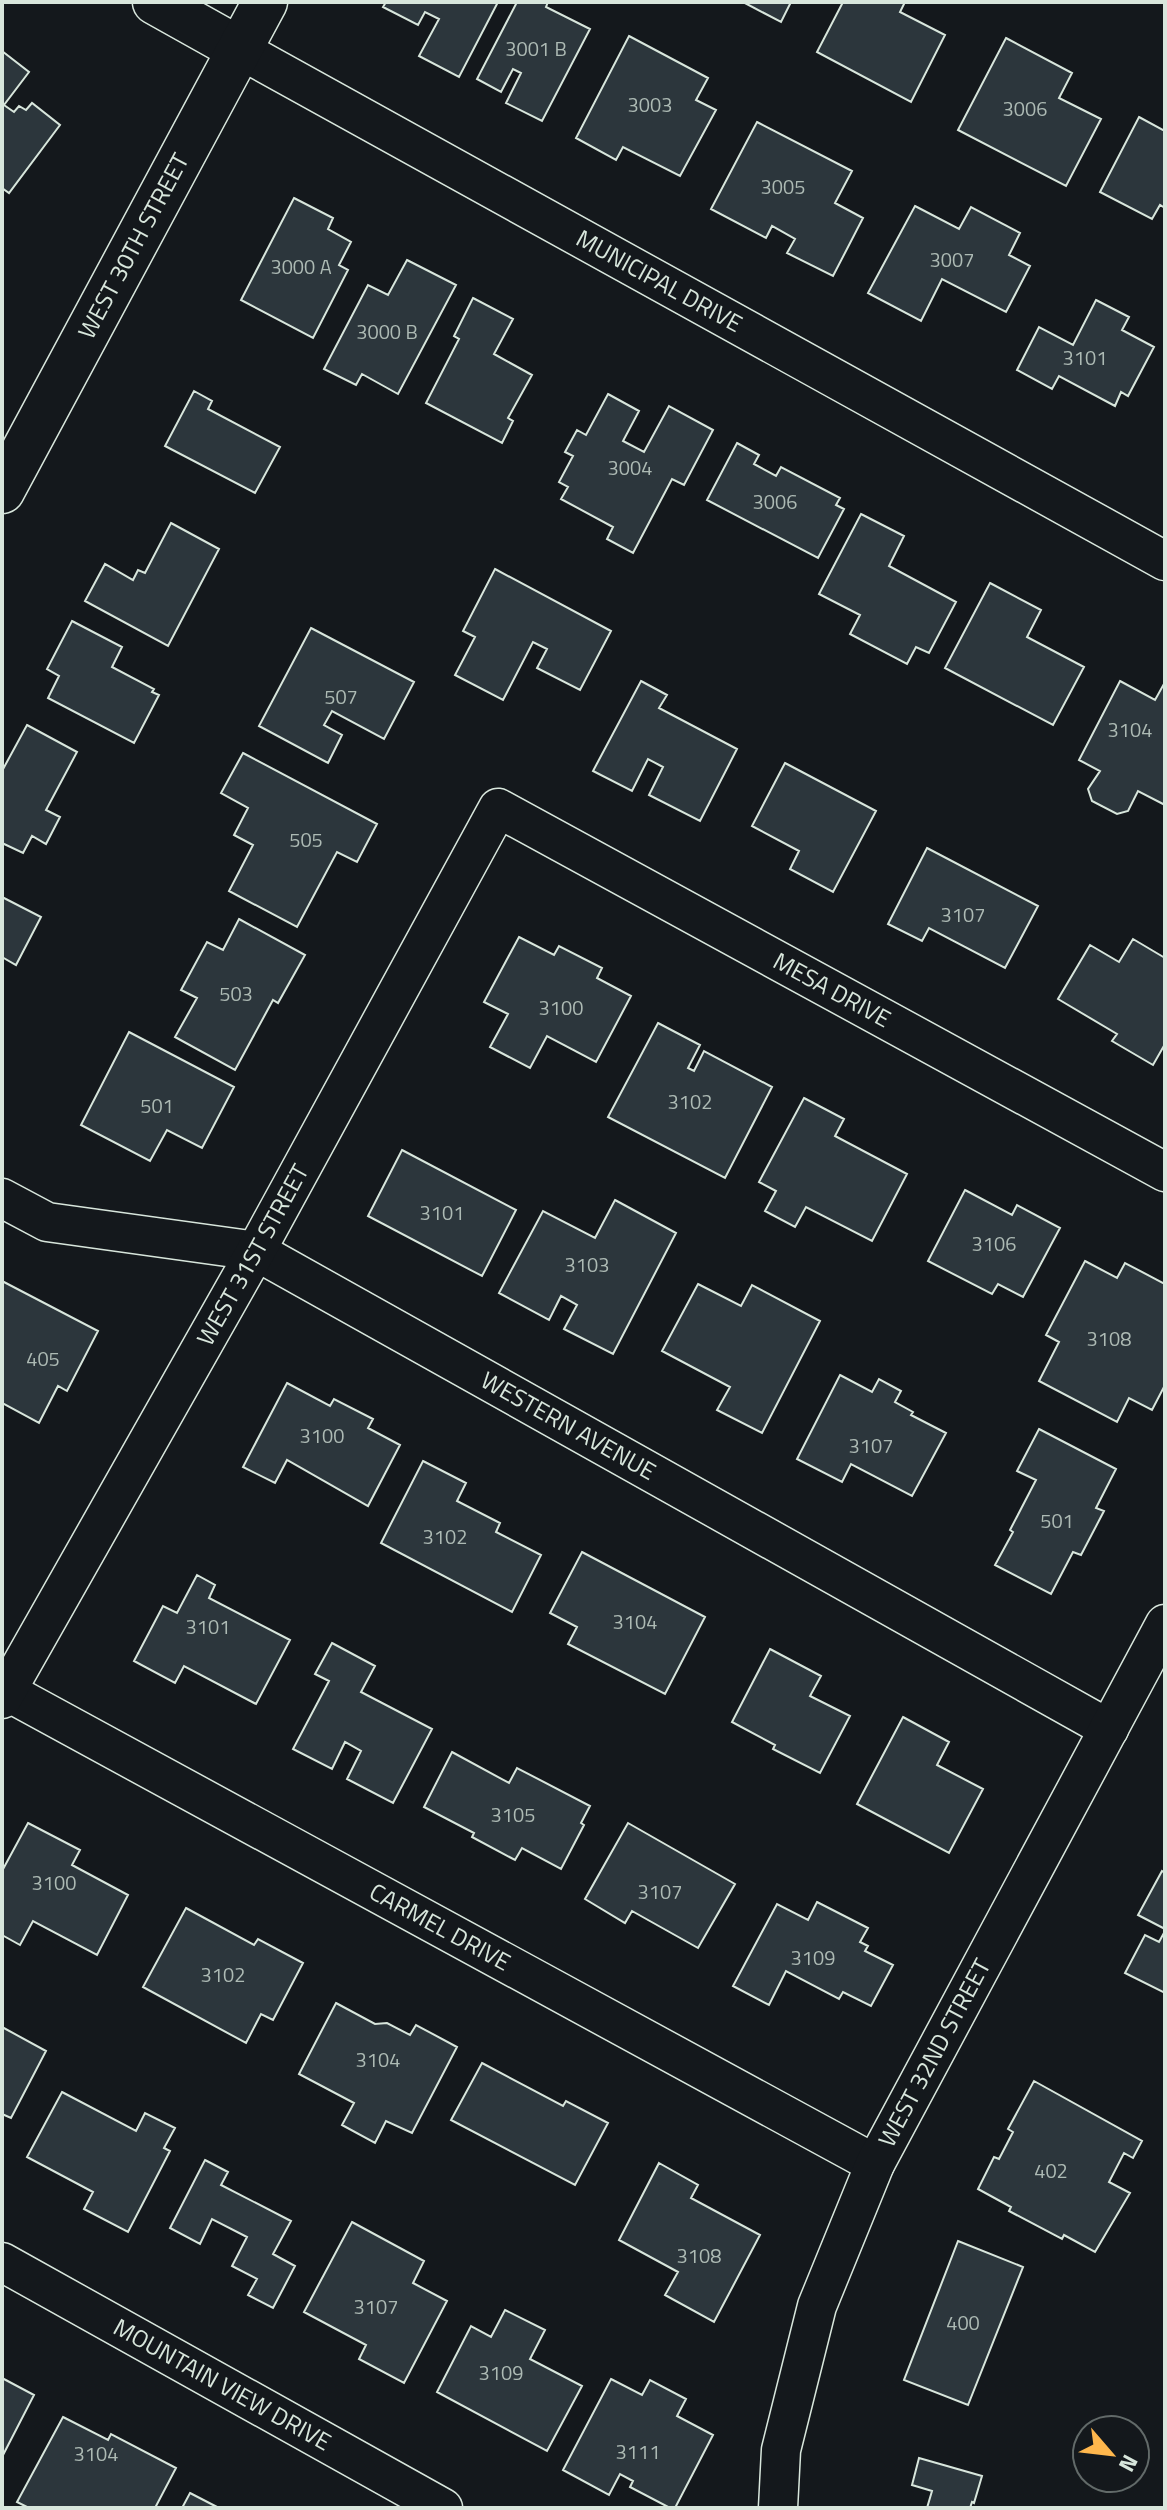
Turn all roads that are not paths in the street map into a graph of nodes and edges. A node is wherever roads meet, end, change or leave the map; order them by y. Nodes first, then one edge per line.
1 (155, 2) edge
2 (265, 2) edge
3 (239, 49) junction
4 (2, 491) edge
5 (1165, 561) edge
6 (498, 808) joint
7 (1165, 1172) edge
8 (2, 1198) edge
9 (256, 1251) junction
10 (1165, 1624) edge
11 (4, 1695) edge
12 (1109, 1729) junction
13 (875, 2164) junction
14 (2, 2262) edge
15 (443, 2508) edge
16 (778, 2508) edge

1 - 3 main road, MUNICIPAL DRIVE
2 - 3 main road, WEST 30TH STREET
3 - 4 main road, WEST 30TH STREET
3 - 5 street, MUNICIPAL DRIVE
6 - 7 street, MESA DRIVE
6 - 9 street, WEST 31ST STREET
8 - 9 street, WESTERN AVENUE
9 - 11 street, WEST 31ST STREET
9 - 12 street, WESTERN AVENUE
10 - 12 street, WEST 32ND STREET
11 - 13 street, CARMEL DRIVE
12 - 13 street, WEST 32ND STREET
13 - 16 street, WEST 32ND STREET
14 - 15 street, MOUNTAIN VIEW DRIVE

